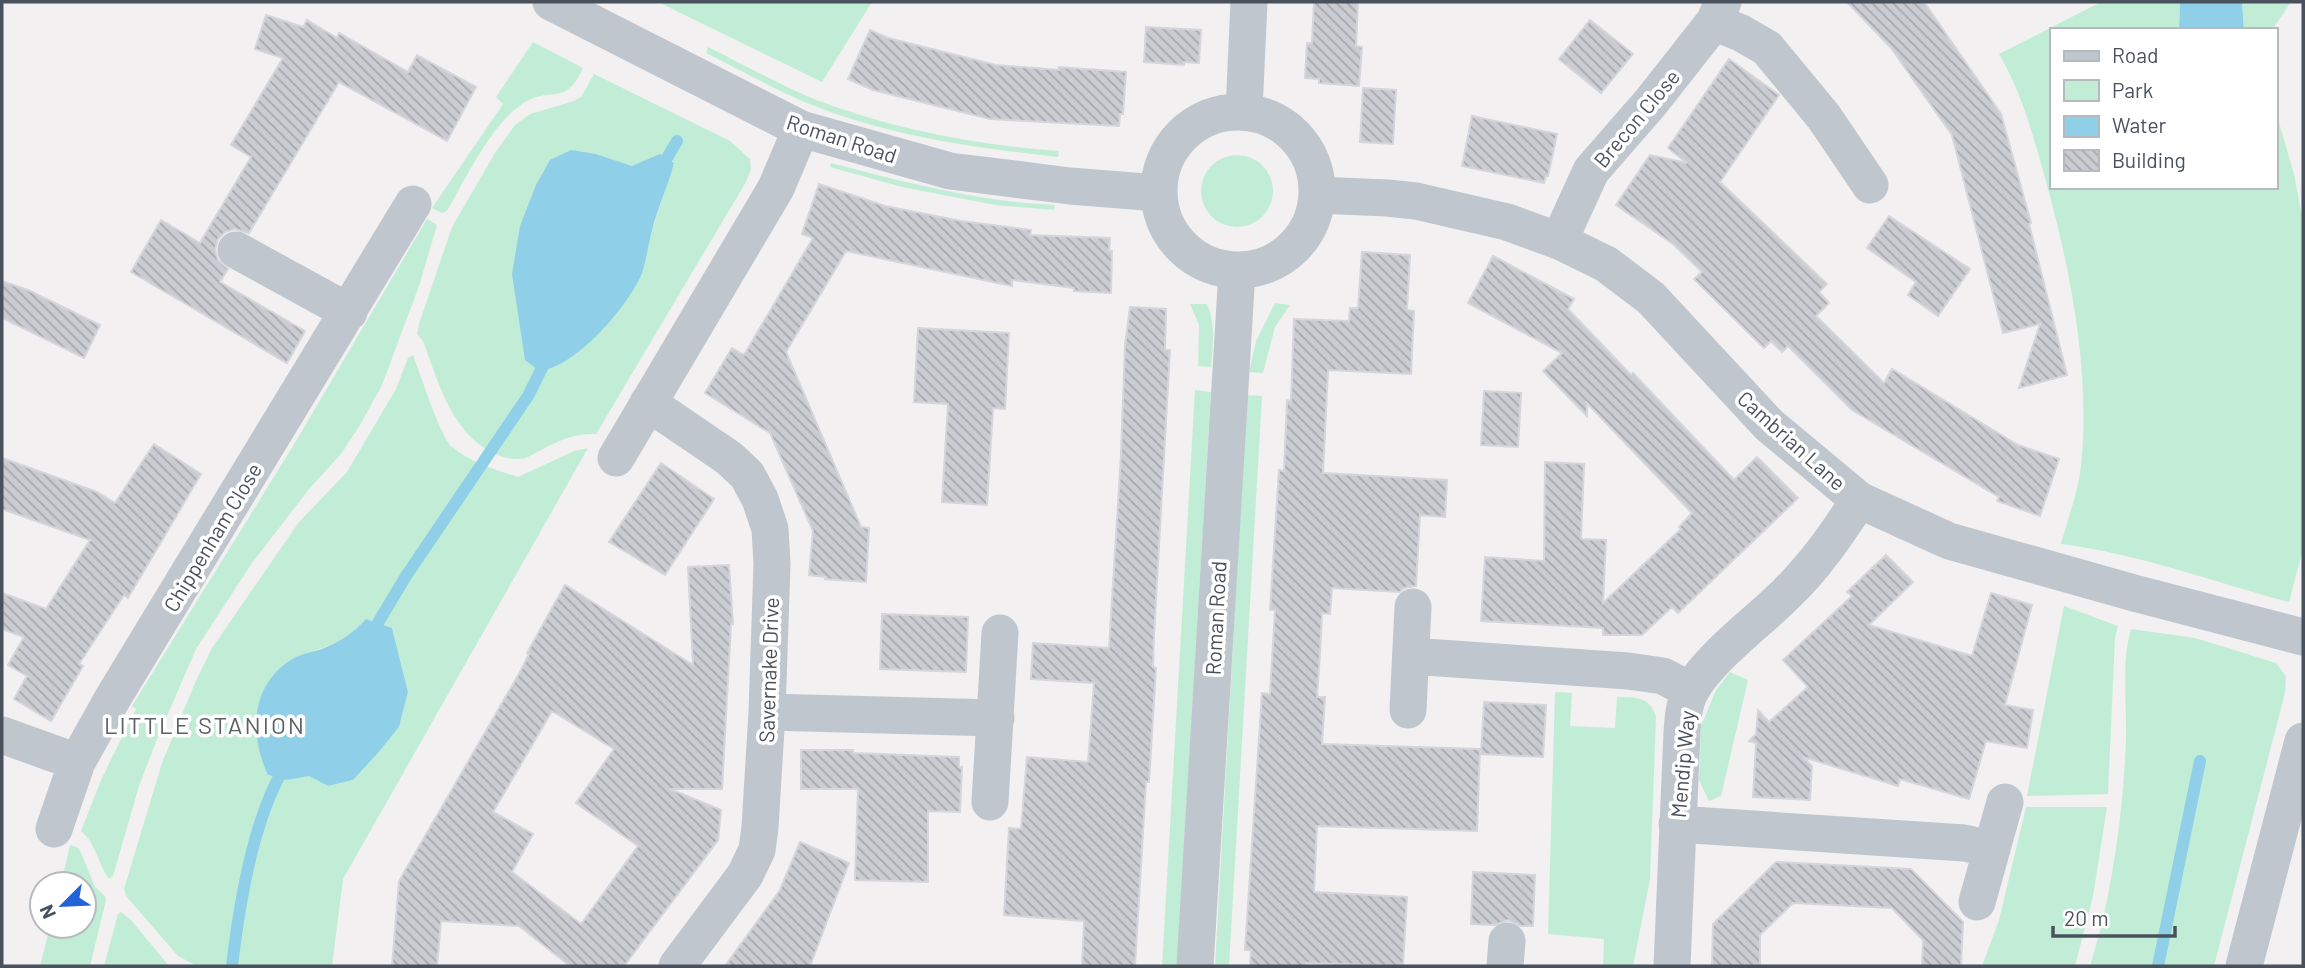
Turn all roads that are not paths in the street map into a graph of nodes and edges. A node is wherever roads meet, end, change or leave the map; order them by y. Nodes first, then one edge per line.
1 (551, 2) edge
2 (1249, 2) edge
3 (1719, 12) edge
4 (1244, 111) junction
5 (801, 129) junction
6 (1870, 186) dead end
7 (1158, 193) junction
8 (1317, 195) junction
9 (413, 204) dead end
10 (1559, 241) junction
11 (236, 250) dead end
12 (1237, 271) junction
13 (349, 312) junction
14 (648, 403) junction
15 (616, 458) dead end
16 (1859, 500) junction
17 (1413, 607) dead end
18 (1000, 634) dead end
19 (2303, 637) edge
20 (1411, 656) junction
21 (1691, 691) junction
22 (1408, 710) dead end
23 (767, 712) junction
24 (996, 718) junction
25 (2, 735) edge
26 (2303, 741) edge
27 (77, 762) junction
28 (990, 802) dead end
29 (2005, 802) dead end
30 (1677, 824) junction
31 (54, 829) dead end
32 (1992, 849) junction
33 (1977, 902) dead end
34 (677, 966) edge
35 (1195, 966) edge
36 (1672, 966) edge
37 (2244, 966) edge

1 - 5 street, Roman Road
2 - 4 street
3 - 6 street
3 - 10 street, Brecon Close
4 - 7 street
4 - 8 street
5 - 7 street, Roman Road
5 - 14 street
7 - 12 street
8 - 10 street, Cambrian Lane
8 - 12 street
9 - 13 street, Chippenham Close
10 - 16 street, Cambrian Lane
11 - 13 street
12 - 35 street, Roman Road
13 - 27 street, Chippenham Close
14 - 15 street
14 - 23 street, Savernake Drive
16 - 19 street, Cambrian Lane
16 - 21 street, Mendip Way
17 - 20 street
18 - 24 street
20 - 21 street
20 - 22 street
21 - 30 street, Mendip Way
23 - 24 street
23 - 34 street, Savernake Drive
24 - 28 street
25 - 27 street
26 - 37 street
27 - 31 street, Chippenham Close
29 - 32 street
30 - 32 street
30 - 36 street, Mendip Way
32 - 33 street

